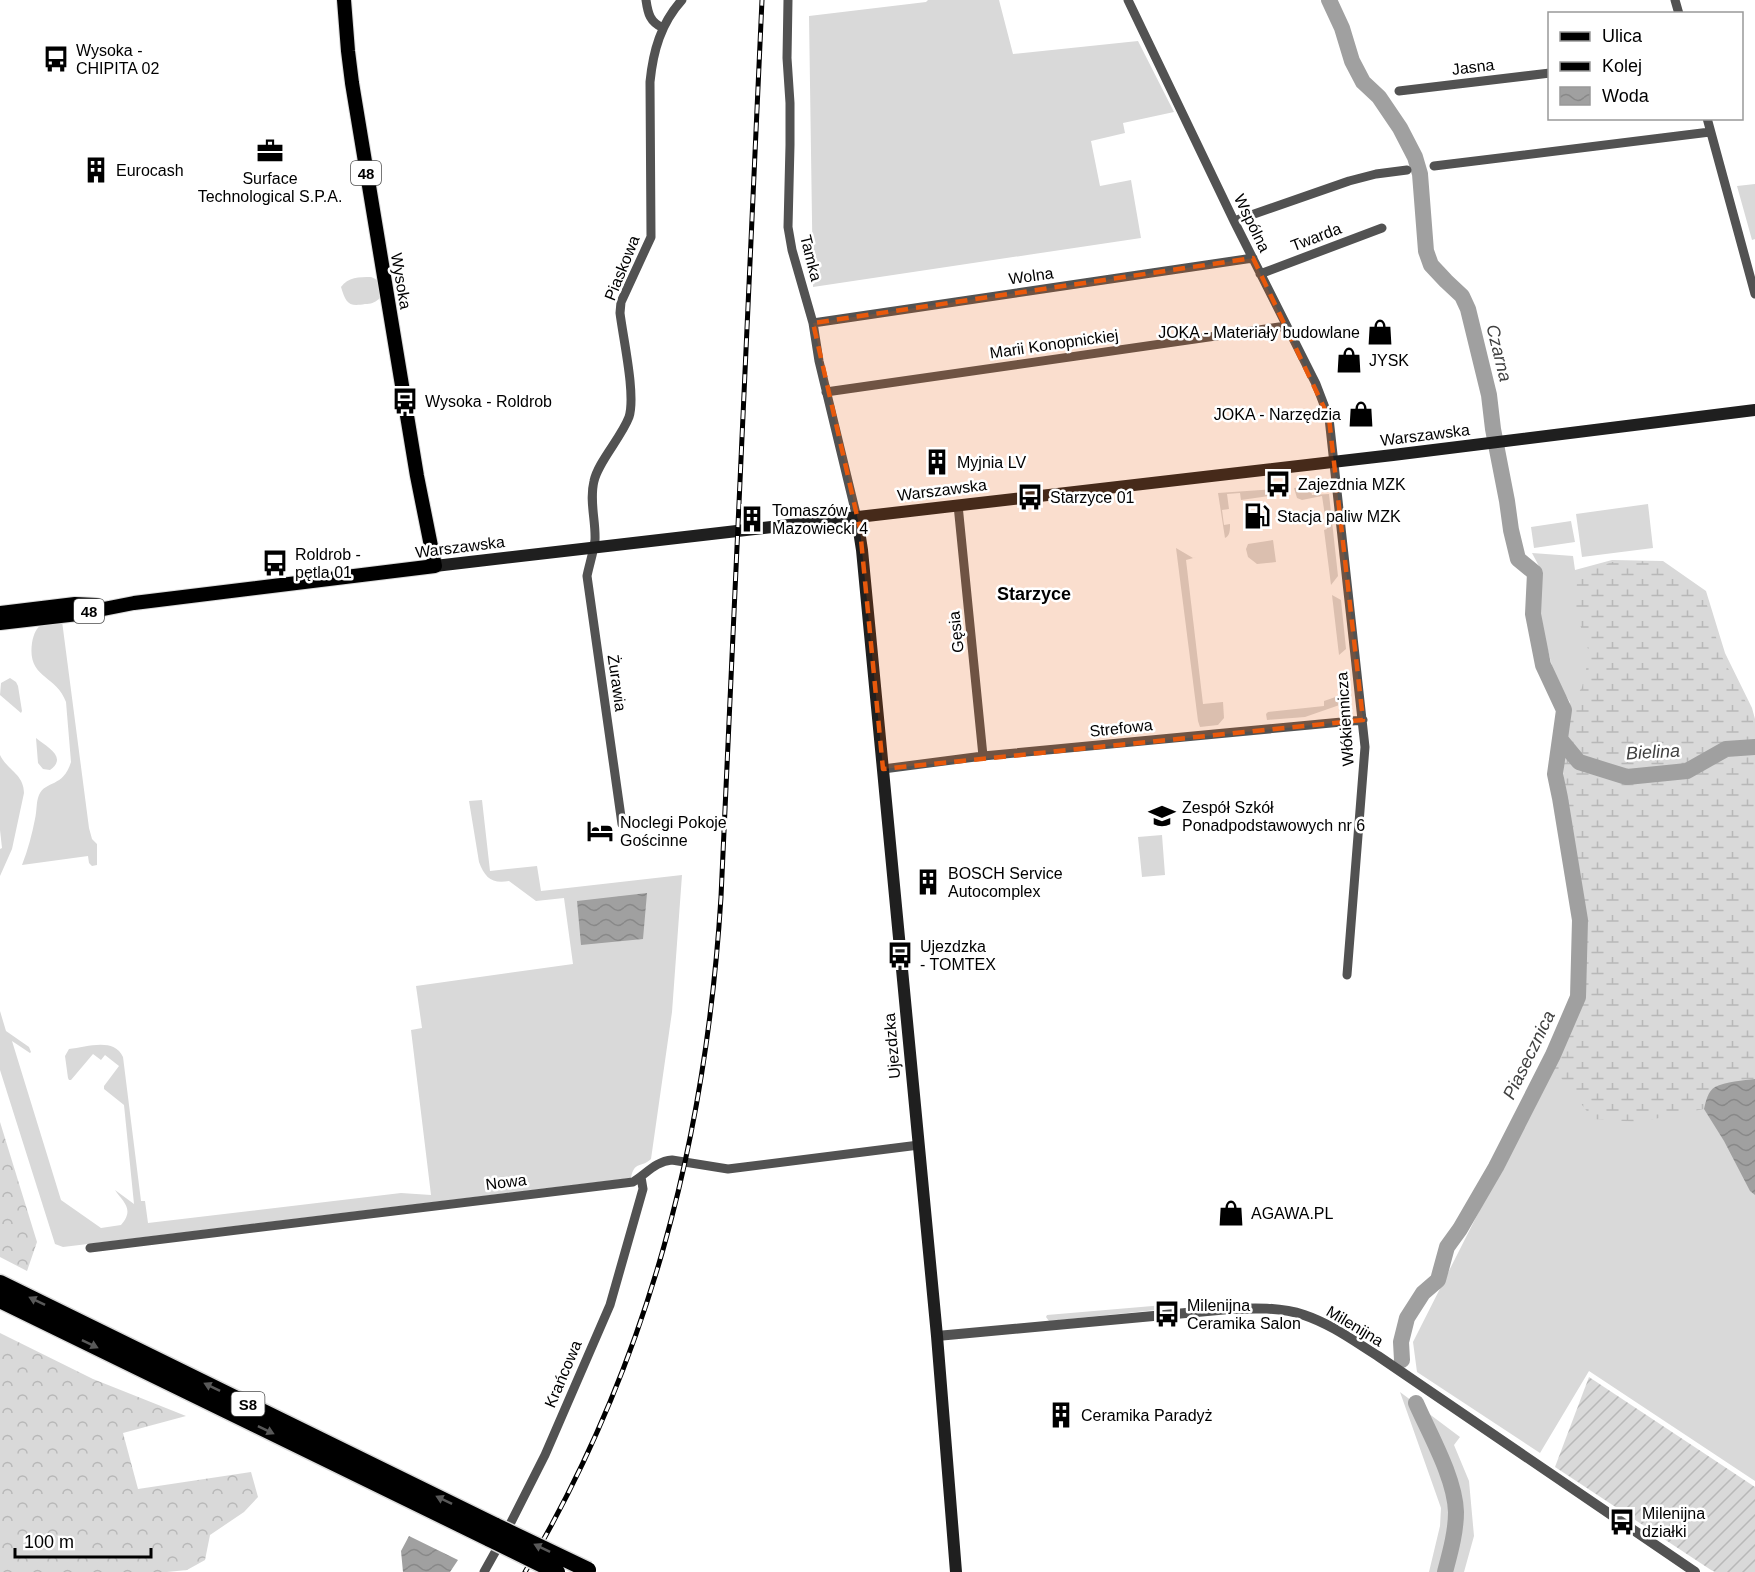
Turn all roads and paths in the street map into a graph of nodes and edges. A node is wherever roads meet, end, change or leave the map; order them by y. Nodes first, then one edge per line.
1 (345, 0) edge
2 (646, 0) edge
3 (682, 0) edge
4 (788, 0) edge
5 (1128, 0) edge
6 (663, 28) junction
7 (1548, 73) edge
8 (1399, 91) dead end
9 (1707, 120) edge
10 (1710, 132) junction
11 (1434, 166) dead end
12 (1407, 170) dead end
13 (1234, 221) junction
14 (1382, 228) dead end
15 (1252, 258) junction
16 (1260, 274) junction
17 (1755, 294) edge
18 (813, 323) junction
19 (1286, 326) junction
20 (826, 392) junction
21 (1755, 410) edge
22 (1333, 462) junction
23 (958, 505) junction
24 (857, 518) junction
25 (594, 547) junction
26 (435, 566) junction
27 (134, 603) junction
28 (0, 613) edge
29 (0, 623) edge
30 (1363, 720) junction
31 (983, 756) junction
32 (883, 769) junction
33 (622, 824) dead end
34 (1347, 975) dead end
35 (919, 1145) junction
36 (641, 1178) junction
37 (90, 1248) dead end
38 (0, 1283) edge
39 (0, 1300) edge
40 (937, 1336) junction
41 (493, 1532) junction
42 (590, 1571) edge
43 (484, 1572) edge
44 (557, 1572) edge
45 (956, 1572) edge
46 (1695, 1572) edge

1 - 26 main road, Wysoka / 48
2 - 6 street
3 - 6 street, Piaskowa
4 - 18 street, Tamka
5 - 13 street, Wspólna
6 - 25 street, Piaskowa
7 - 8 street, Jasna
9 - 10 street
10 - 11 street
10 - 17 street
12 - 13 street
13 - 15 street, Wspólna
14 - 16 street, Twarda
15 - 16 street, Wspólna
15 - 18 street, Wolna
16 - 19 street, Wspólna
18 - 20 street, Tamka
19 - 20 street, Marii Konopnickiej
19 - 22 street, Wspólna
20 - 24 street, Tamka
21 - 22 main road, Warszawska
22 - 23 main road, Warszawska
22 - 30 street, Włókiennicza
23 - 24 main road, Warszawska
23 - 31 street, Gęsia
24 - 25 main road, Warszawska
24 - 32 main road, Ujezdzka
25 - 26 main road, Warszawska
25 - 33 street, Żurawia
26 - 27 main road, Warszawska / 48
27 - 28 main road, Warszawska / 48
27 - 29 main road, Warszawska / 48
30 - 31 street, Strefowa
30 - 34 street, Włókiennicza
31 - 32 street, Strefowa
32 - 35 main road, Ujezdzka
35 - 36 street, Nowa
35 - 40 main road, Ujezdzka
36 - 37 street, Nowa
36 - 43 street, Krańcowa
41 -> 38 highway, S8
39 -> 41 highway, S8
40 - 45 main road, Ujezdzka
40 - 46 street, Milenijna
42 -> 41 highway, S8, bridge
41 - 44 highway, S8, bridge

